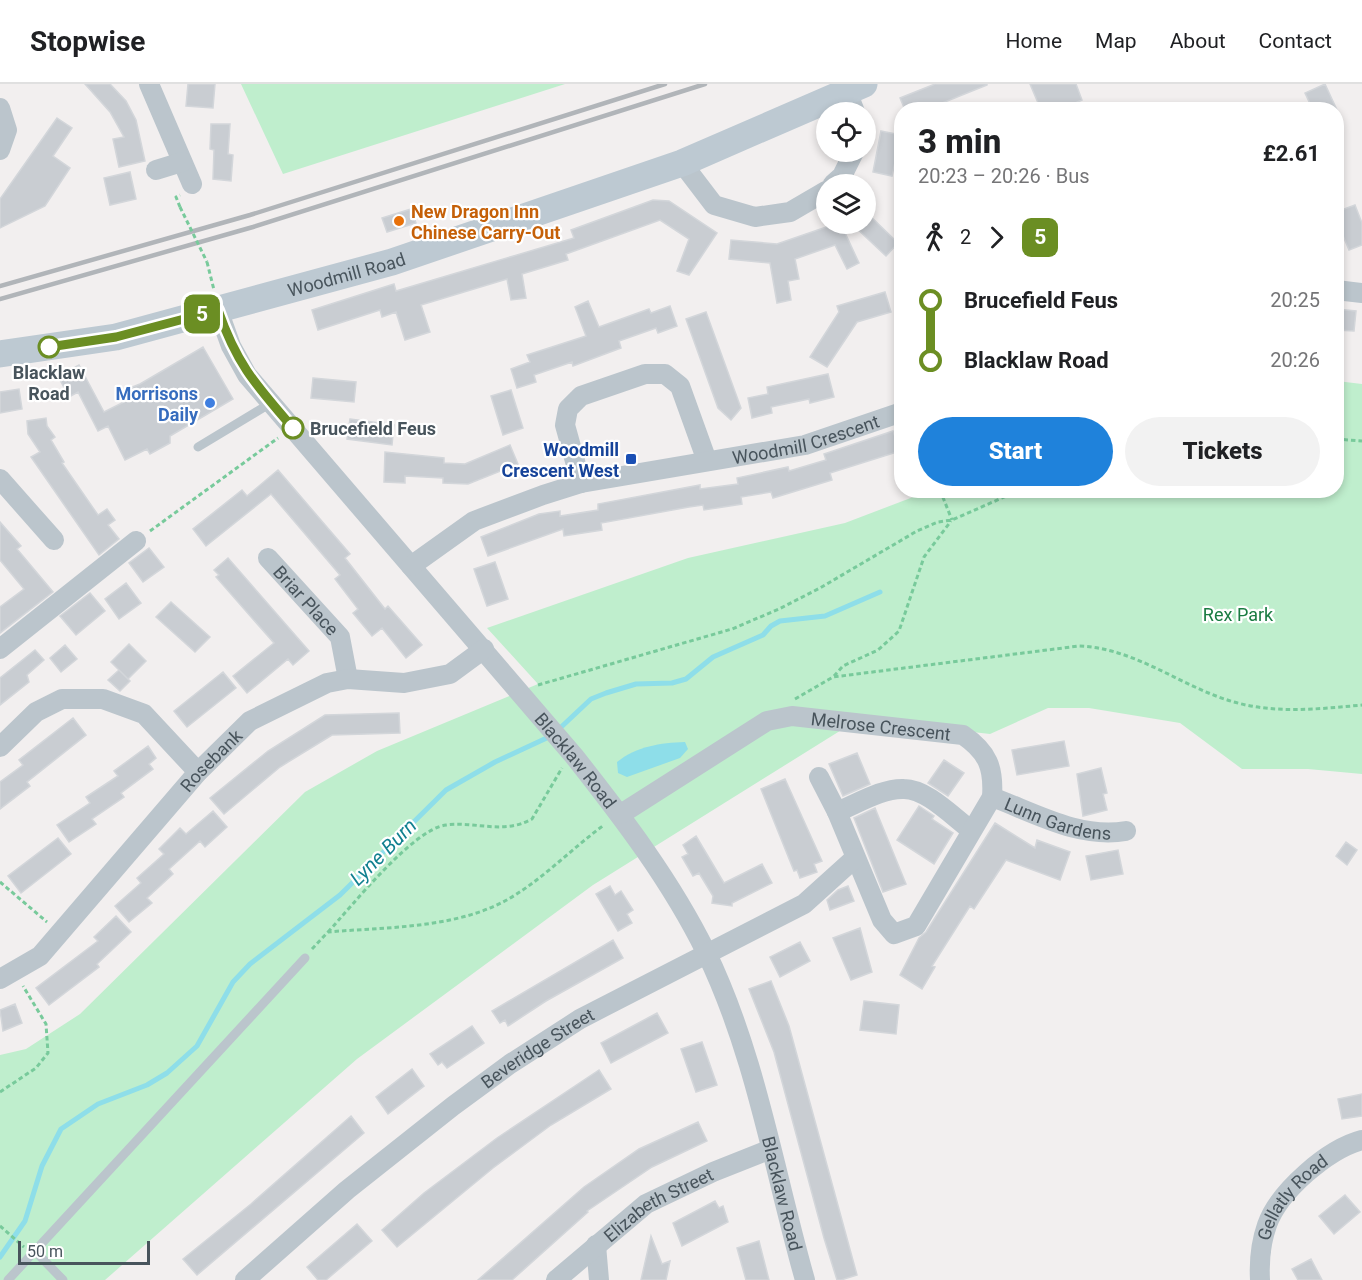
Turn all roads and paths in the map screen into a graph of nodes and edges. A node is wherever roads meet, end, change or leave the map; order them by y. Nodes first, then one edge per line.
1 (149, 84) edge
2 (855, 96) edge
3 (0, 108) edge
4 (0, 150) edge
5 (183, 162) junction
6 (682, 163) junction
7 (156, 170) dead end
8 (192, 184) dead end
9 (816, 196) edge
10 (176, 197) dead end
11 (207, 262) dead end
12 (1344, 291) edge
13 (1362, 293) edge
14 (218, 310) junction
15 (0, 354) edge
16 (271, 402) junction
17 (894, 415) edge
18 (293, 428) junction
19 (1344, 440) edge
20 (1362, 441) edge
21 (198, 447) dead end
22 (707, 461) junction
23 (0, 479) edge
24 (581, 483) junction
25 (943, 498) edge
26 (1002, 498) edge
27 (952, 520) junction
28 (54, 540) dead end
29 (136, 541) joint
30 (268, 558) dead end
31 (411, 566) junction
32 (0, 649) edge
33 (484, 649) junction
34 (833, 677) junction
35 (348, 679) junction
36 (523, 695) junction
37 (1362, 705) edge
38 (785, 717) junction
39 (0, 747) edge
40 (572, 754) junction
41 (198, 772) junction
42 (819, 777) dead end
43 (992, 796) junction
44 (837, 812) junction
45 (621, 814) junction
46 (971, 830) junction
47 (1126, 831) dead end
48 (855, 858) junction
49 (0, 882) edge
50 (328, 932) junction
51 (61, 934) junction
52 (707, 954) junction
53 (304, 958) joint
54 (7, 976) edge
55 (0, 1092) edge
56 (1362, 1140) edge
57 (771, 1149) junction
58 (1, 1228) edge
59 (596, 1245) junction
60 (25, 1247) dead end
61 (35, 1251) junction
62 (248, 1279) edge
63 (8, 1280) edge
64 (63, 1280) edge
65 (556, 1280) edge
66 (599, 1280) edge
67 (805, 1280) edge
68 (1260, 1280) edge

1 - 5 street
2 - 6 street, Woodmill Road
3 - 4 street
5 - 7 street
5 - 8 street
6 - 9 street
6 - 14 street, Woodmill Road
10 - 11 path, bridge
12 - 13 street
14 - 15 street, Woodmill Road
14 - 16 street, Blacklaw Road
16 - 18 street, Blacklaw Road
16 - 21 lane
17 - 22 street, Woodmill Crescent
18 - 29 path
18 - 31 street, Blacklaw Road
19 - 20 path
22 - 24 street, Woodmill Crescent
22 - 24 street, Woodmill Crescent
23 - 28 street
24 - 31 street, Woodmill Crescent
25 - 27 path
26 - 27 path
27 - 34 path
27 - 36 path
29 - 32 street
30 - 35 street, Briar Place
31 - 33 street, Blacklaw Road
33 - 35 street, Rosebank
33 - 36 street, Blacklaw Road
34 - 37 path
34 - 38 path
35 - 41 street, Rosebank
36 - 40 street, Blacklaw Road
38 - 43 street, Melrose Crescent
38 - 45 street, Melrose Crescent
39 - 41 street
40 - 45 street, Blacklaw Road
40 - 50 path
41 - 51 street, Rosebank
42 - 44 street
43 - 46 street
43 - 47 street, Lunn Gardens
44 - 46 street
44 - 48 street
45 - 50 path
45 - 52 street, Blacklaw Road
46 - 48 street
48 - 52 street, Beveridge Street
49 - 51 path
50 - 53 path
51 - 54 street, Rosebank
52 - 57 street, Blacklaw Road
52 - 62 street, Beveridge Street
53 - 61 lane
54 - 55 path
56 - 68 street, Gellatly Road
57 - 59 street, Elizabeth Street
57 - 67 street, Blacklaw Road
58 - 60 path
59 - 65 street, Elizabeth Street
59 - 66 street
61 - 63 lane
61 - 64 lane

